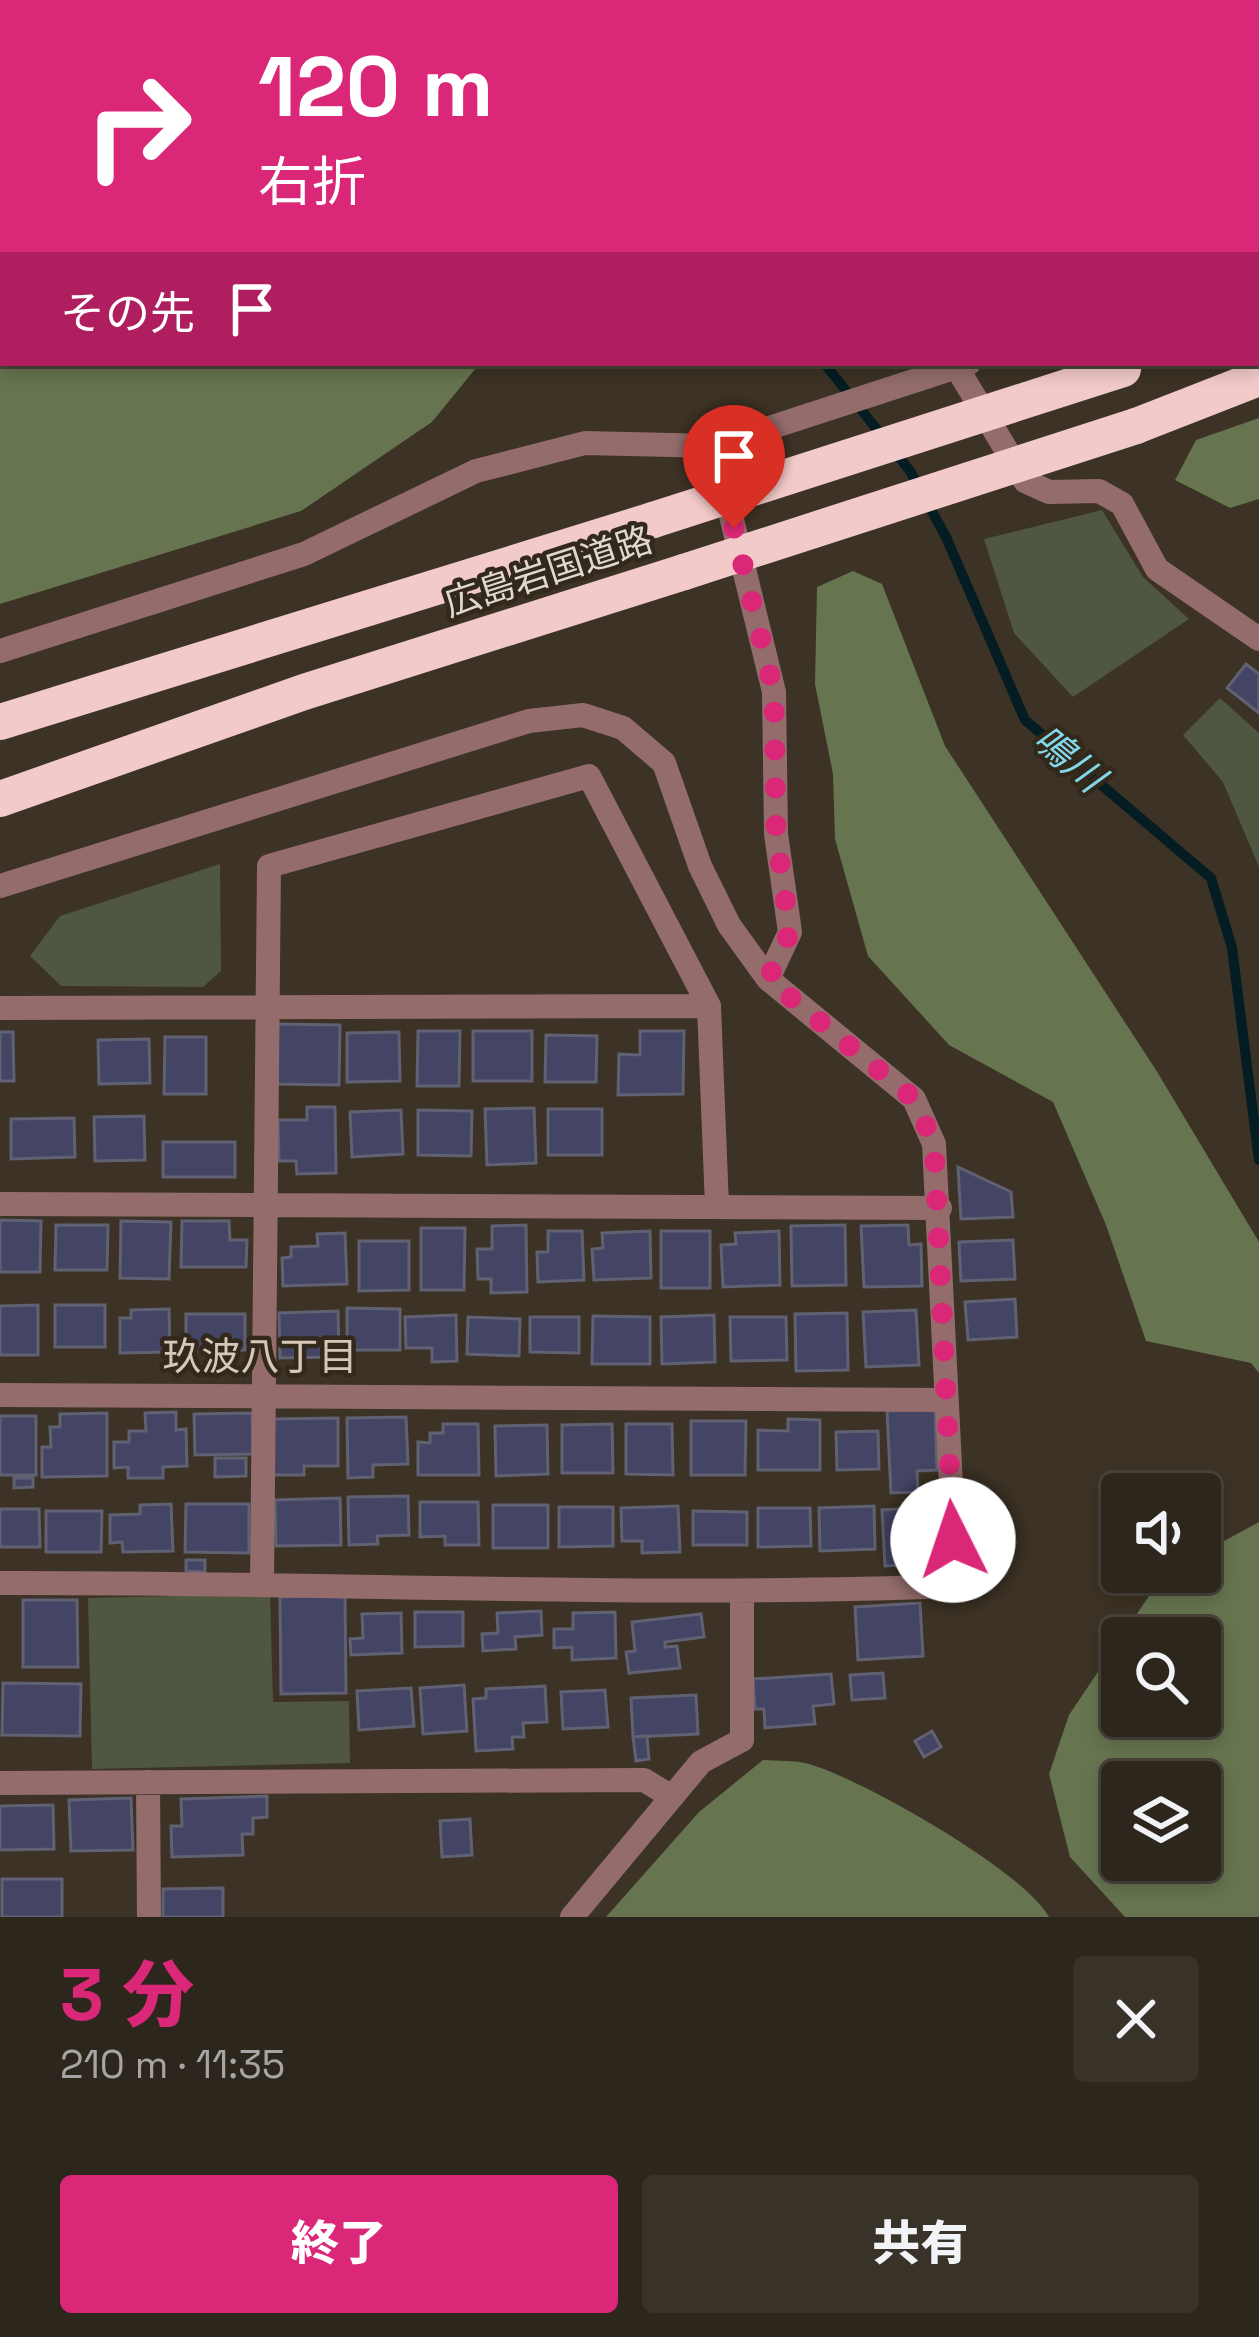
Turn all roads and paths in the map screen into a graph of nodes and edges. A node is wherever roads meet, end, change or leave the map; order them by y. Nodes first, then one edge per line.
1 (960, 366) edge
2 (964, 366) edge
3 (1131, 366) edge
4 (1259, 378) edge
5 (714, 446) junction
6 (1259, 639) edge
7 (0, 651) edge
8 (0, 722) edge
9 (0, 799) edge
10 (0, 886) edge
11 (768, 979) junction
12 (265, 1006) junction
13 (709, 1006) junction
14 (0, 1008) edge
15 (0, 1204) edge
16 (717, 1206) junction
17 (265, 1208) junction
18 (940, 1208) junction
19 (263, 1393) junction
20 (0, 1395) edge
21 (944, 1400) junction
22 (262, 1582) junction
23 (0, 1583) edge
24 (742, 1594) junction
25 (148, 1782) junction
26 (0, 1783) edge
27 (672, 1797) junction
28 (149, 1917) edge
29 (572, 1917) edge

1 - 5 street
2 - 6 street
3 - 8 highway, 広島岩国道路, bridge
4 - 9 highway, 広島岩国道路, bridge
5 - 7 street
5 - 11 street
10 - 11 street
11 - 18 street
12 - 13 street
12 - 13 street
12 - 14 street
12 - 17 street
13 - 16 street
15 - 17 street
16 - 17 street
16 - 18 street
17 - 19 street
18 - 21 street
19 - 20 street
19 - 21 street
19 - 22 street
21 - 24 street
22 - 23 street
22 - 24 street
24 - 27 street
25 - 26 street
25 - 27 street
25 - 28 street
27 - 29 street

